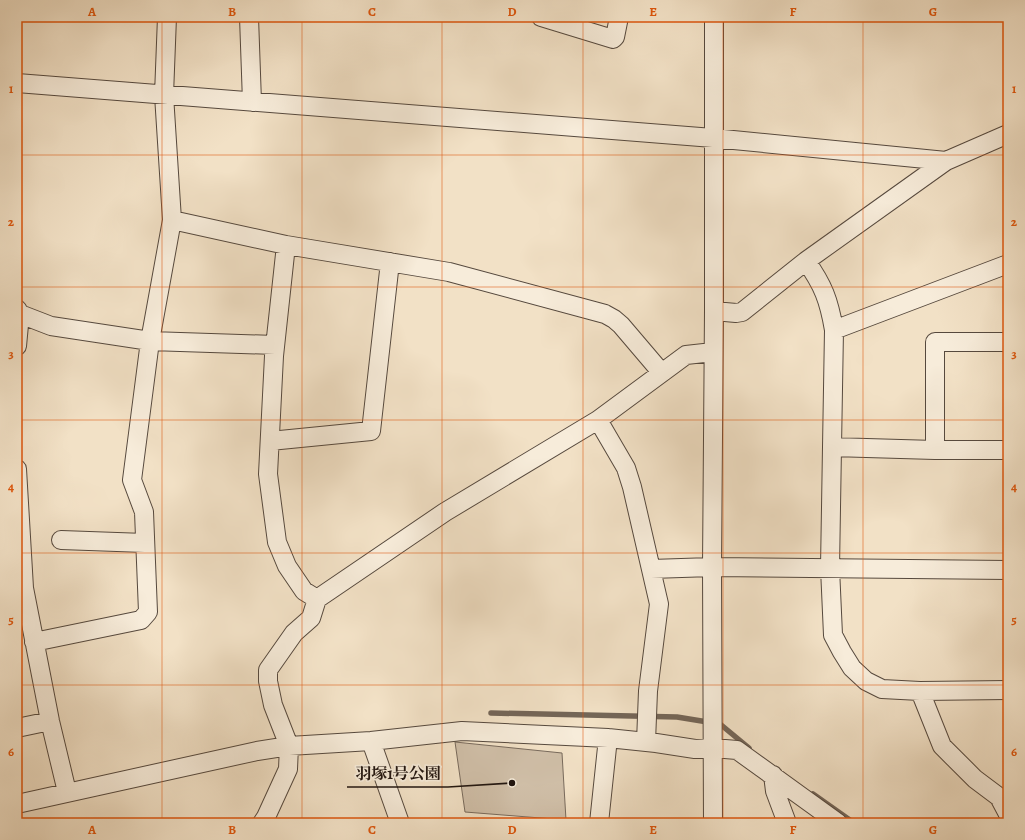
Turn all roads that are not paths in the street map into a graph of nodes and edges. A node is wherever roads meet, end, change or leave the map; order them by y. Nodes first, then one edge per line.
1 (167, 17) edge
2 (248, 17) edge
3 (541, 17) edge
4 (620, 17) edge
5 (714, 17) edge
6 (17, 83) edge
7 (164, 95) junction
8 (252, 102) junction
9 (1008, 134) edge
10 (714, 138) junction
11 (946, 161) junction
12 (172, 220) junction
13 (286, 245) junction
14 (806, 261) junction
15 (390, 262) junction
16 (1008, 264) edge
17 (714, 311) junction
18 (19, 312) edge
19 (834, 330) junction
20 (150, 341) junction
21 (1008, 342) edge
22 (275, 345) junction
23 (17, 346) edge
24 (713, 352) junction
25 (661, 372) junction
26 (598, 420) junction
27 (270, 441) junction
28 (832, 447) junction
29 (935, 450) junction
30 (1008, 450) edge
31 (17, 469) edge
32 (18, 496) edge
33 (62, 540) dead end
34 (146, 543) junction
35 (712, 567) junction
36 (830, 568) junction
37 (651, 569) junction
38 (1008, 570) edge
39 (21, 594) edge
40 (317, 598) junction
41 (34, 642) junction
42 (1008, 690) edge
43 (920, 691) junction
44 (50, 721) junction
45 (17, 728) edge
46 (608, 738) junction
47 (371, 741) junction
48 (646, 742) junction
49 (289, 746) junction
50 (713, 748) junction
51 (773, 775) junction
52 (67, 792) junction
53 (1003, 797) edge
54 (17, 804) edge
55 (1008, 814) edge
56 (262, 823) edge
57 (400, 823) edge
58 (599, 823) edge
59 (712, 823) edge
60 (787, 823) edge
61 (838, 823) edge

1 - 7 street
2 - 8 street
3 - 4 street
5 - 10 street
6 - 7 street
7 - 8 street
7 - 12 street
8 - 10 street
9 - 11 street
10 - 11 street
10 - 17 street
11 - 14 street
12 - 13 street
12 - 20 street
13 - 15 street
13 - 22 street
14 - 17 street
14 - 19 street
15 - 25 street
15 - 27 street
16 - 19 street
17 - 24 street
18 - 20 street
18 - 23 street
19 - 28 street
20 - 22 street
20 - 34 street
21 - 29 street
22 - 27 street
24 - 25 street
24 - 35 street
25 - 26 street
26 - 37 street
26 - 40 street
27 - 40 street
28 - 29 street
28 - 36 street
29 - 30 street
31 - 32 street
32 - 39 street
33 - 34 street
34 - 41 street
35 - 36 street
35 - 37 street
35 - 50 street
36 - 38 street
36 - 43 street
37 - 48 street
39 - 41 street
40 - 49 street
41 - 44 street
42 - 43 street
43 - 53 street
44 - 45 street
44 - 52 street
46 - 47 street
46 - 48 street
46 - 58 street
47 - 49 street
47 - 57 street
48 - 50 street
49 - 52 street
49 - 56 street
50 - 51 street
50 - 59 street
51 - 60 street
51 - 61 street
52 - 54 street
53 - 55 street

